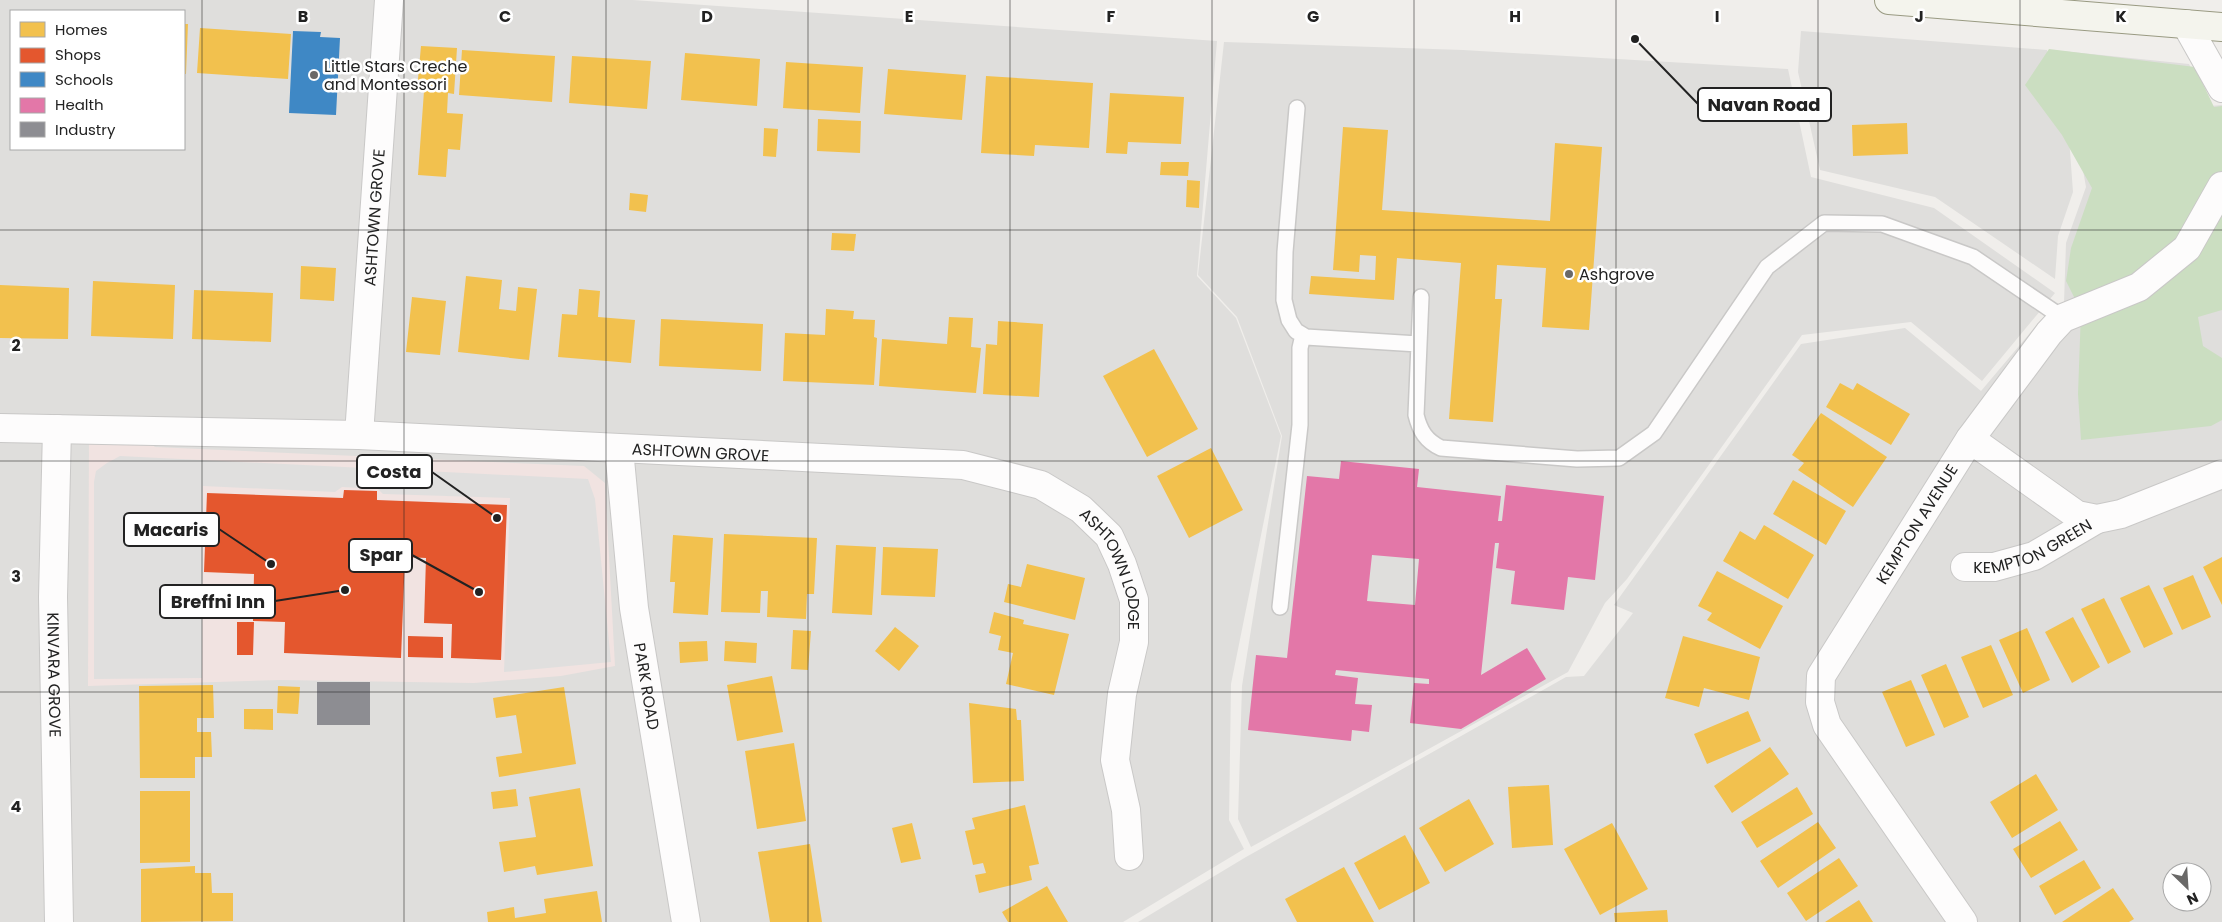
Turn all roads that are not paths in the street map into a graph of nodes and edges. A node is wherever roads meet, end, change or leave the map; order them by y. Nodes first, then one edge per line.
1 (389, 0) edge
2 (1889, 0) edge
3 (2186, 24) junction
4 (2222, 27) edge
5 (2222, 88) edge
6 (1297, 108) dead end
7 (2222, 186) edge
8 (1421, 297) dead end
9 (2063, 318) junction
10 (1303, 335) junction
11 (1418, 344) junction
12 (0, 428) edge
13 (57, 429) junction
14 (359, 435) junction
15 (1970, 439) junction
16 (619, 449) junction
17 (2222, 474) edge
18 (1041, 485) joint
19 (2097, 519) junction
20 (1965, 567) dead end
21 (1280, 607) dead end
22 (1129, 856) dead end
23 (59, 922) edge
24 (686, 922) edge
25 (1963, 922) edge

1 - 14 street, ASHTOWN GROVE
2 - 3 main road
3 - 4 main road
3 - 5 street
6 - 10 lane
7 - 9 street, KEMPTON AVENUE
8 - 11 lane
9 - 11 lane
9 - 15 street, KEMPTON AVENUE
10 - 11 lane
10 - 21 lane
12 - 13 street, ASHTOWN GROVE
13 - 14 street, ASHTOWN GROVE
13 - 23 street, KINVARA GROVE
14 - 16 street, ASHTOWN GROVE
15 - 19 street, KEMPTON GREEN
15 - 25 street, KEMPTON AVENUE
16 - 18 street, ASHTOWN GROVE
16 - 24 street, PARK ROAD
17 - 19 street, KEMPTON GREEN
18 - 22 street, ASHTOWN LODGE
19 - 20 street, KEMPTON GREEN

